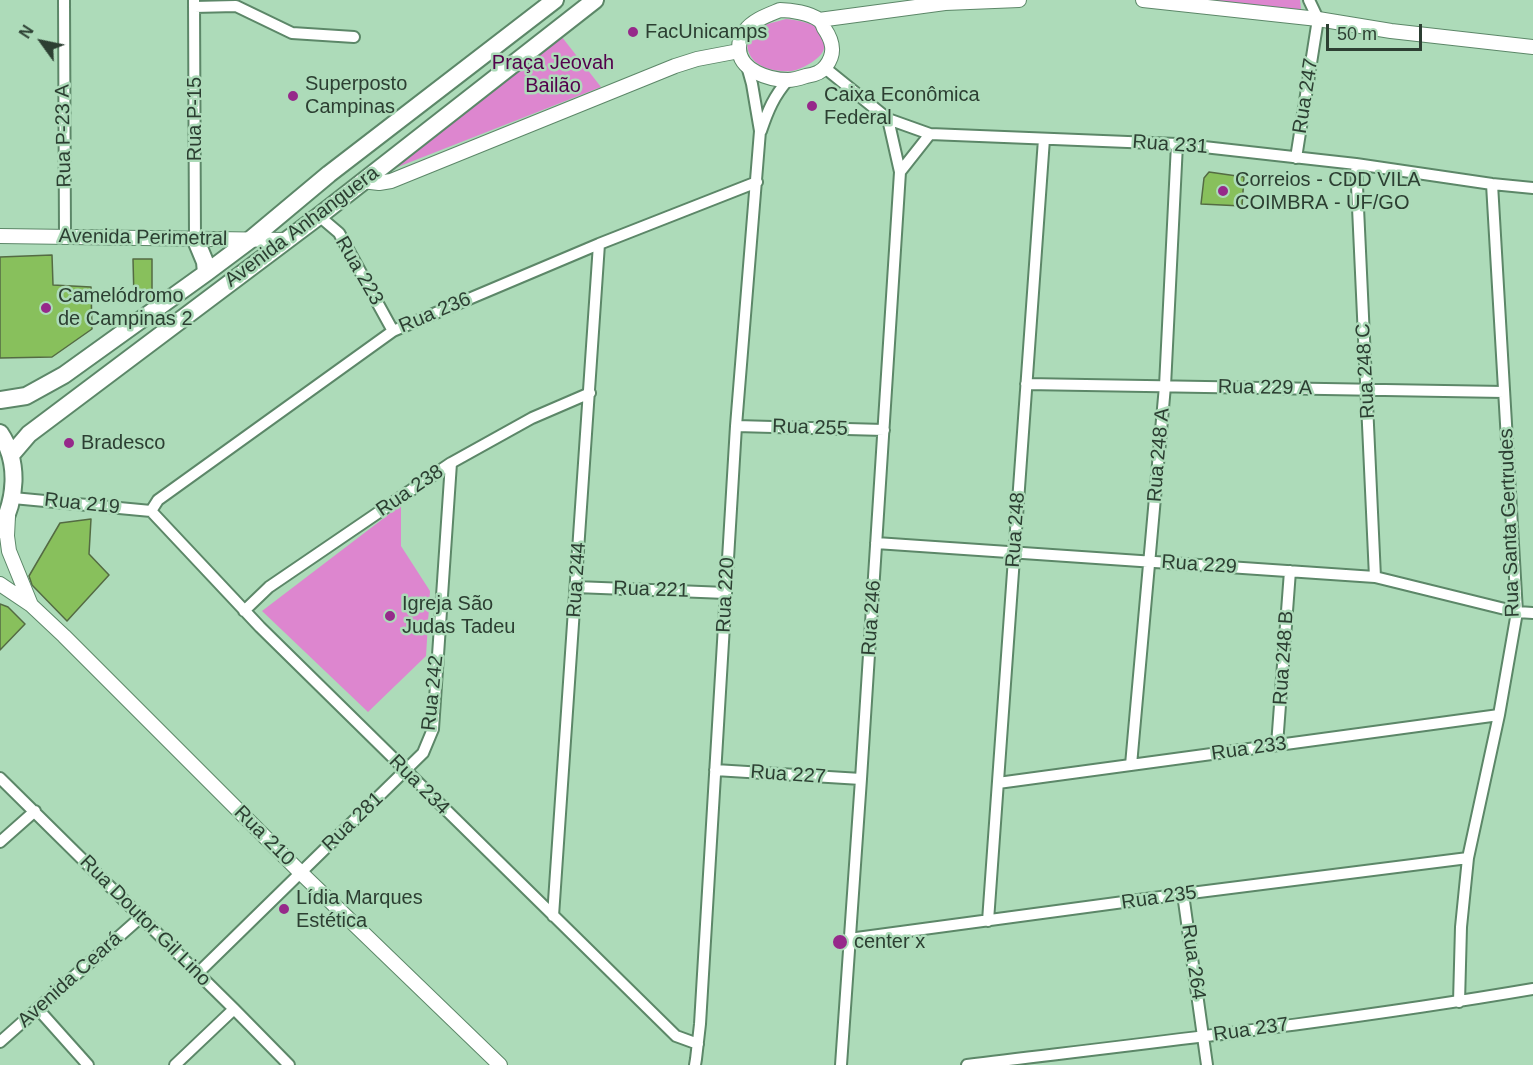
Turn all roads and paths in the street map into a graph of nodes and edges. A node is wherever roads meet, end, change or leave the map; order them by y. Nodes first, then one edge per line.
1 (64, 0) edge
2 (555, 0) edge
3 (595, 0) edge
4 (1019, 0) edge
5 (1143, 0) edge
6 (1310, 0) edge
7 (194, 3) edge
8 (779, 5) edge
9 (819, 20) junction
10 (1318, 20) junction
11 (354, 37) dead end
12 (1533, 47) edge
13 (739, 51) junction
14 (747, 66) junction
15 (825, 68) junction
16 (788, 80) junction
17 (888, 119) junction
18 (760, 131) junction
19 (930, 134) junction
20 (1044, 139) junction
21 (1177, 144) junction
22 (1296, 158) junction
23 (1356, 164) junction
24 (900, 172) junction
25 (362, 181) junction
26 (757, 182) junction
27 (1492, 184) junction
28 (1533, 188) edge
29 (319, 216) junction
30 (0, 236) edge
31 (65, 236) junction
32 (195, 238) junction
33 (250, 240) junction
34 (285, 240) junction
35 (599, 244) junction
36 (206, 273) junction
37 (393, 331) junction
38 (1026, 384) junction
39 (1165, 386) junction
40 (1366, 390) junction
41 (1504, 392) junction
42 (590, 393) junction
43 (0, 400) edge
44 (736, 426) junction
45 (884, 430) junction
46 (0, 433) edge
47 (10, 455) junction
48 (451, 463) junction
49 (13, 498) junction
50 (152, 511) junction
51 (4, 523) edge
52 (876, 543) junction
53 (1014, 553) junction
54 (1150, 562) junction
55 (1290, 571) junction
56 (1376, 577) junction
57 (0, 584) edge
58 (576, 587) junction
59 (726, 593) junction
60 (31, 605) junction
61 (244, 611) junction
62 (1517, 612) junction
63 (1533, 613) edge
64 (1499, 715) junction
65 (1277, 745) junction
66 (1131, 765) junction
67 (716, 770) junction
68 (405, 771) junction
69 (0, 777) edge
70 (861, 779) junction
71 (998, 783) junction
72 (35, 811) junction
73 (0, 842) edge
74 (1468, 858) junction
75 (300, 872) junction
76 (1183, 894) junction
77 (553, 916) junction
78 (141, 917) junction
79 (988, 921) junction
80 (849, 939) junction
81 (198, 973) junction
82 (1533, 989) edge
83 (1459, 1002) junction
84 (38, 1009) junction
85 (234, 1009) junction
86 (1203, 1036) junction
87 (0, 1042) edge
88 (698, 1044) junction
89 (696, 1063) edge
90 (88, 1065) edge
91 (176, 1065) edge
92 (289, 1065) edge
93 (500, 1065) edge
94 (841, 1065) edge
95 (967, 1065) edge
96 (1207, 1065) edge

1 - 31 street, Rua P-23 A
2 - 33 main road, Avenida Anhanguera
3 - 25 main road, Avenida Anhanguera
4 - 9 street
5 - 10 street
6 - 10 street
7 - 11 street
7 - 32 street, Rua P-15
8 - 9 street
8 - 13 street
9 - 15 street
10 - 12 street
10 - 22 street, Rua 247
13 - 14 street
13 - 25 street
14 - 16 street
14 - 18 street, Rua 220
15 - 16 street
15 - 17 street, Rua 231
16 - 18 street, Rua 220
17 - 19 street, Rua 231
17 - 24 street, Rua 246
18 - 26 street, Rua 220
19 - 20 street, Rua 231
19 - 24 street
20 - 21 street, Rua 231
20 - 38 street, Rua 248
21 - 22 street, Rua 231
21 - 39 street, Rua 248 A
22 - 23 street, Rua 231
23 - 27 street, Rua 231
23 - 40 street, Rua 248 C
24 - 45 street, Rua 246
25 - 29 main road, Avenida Anhanguera
26 - 35 street, Rua 236
26 - 44 street, Rua 220
27 - 28 street, Rua 231
27 - 41 street, Rua Santa Gertrudes
29 - 34 main road, Avenida Anhanguera
29 - 37 street, Rua 223
30 - 31 street, Avenida Perimetral
31 - 32 street, Avenida Perimetral
32 - 33 street, Avenida Perimetral
32 - 36 main road
33 - 34 street, Avenida Perimetral
33 - 36 main road, Avenida Anhanguera
34 - 47 main road, Avenida Anhanguera
35 - 37 street, Rua 236
35 - 42 street, Rua 244
36 - 43 main road, Avenida Anhanguera
37 - 50 street, Rua 236
38 - 39 street, Rua 229 A
38 - 53 street, Rua 248
39 - 40 street, Rua 229 A
39 - 54 street, Rua 248 A
40 - 41 street, Rua 229 A
40 - 56 street, Rua 248 C
41 - 62 street, Rua Santa Gertrudes
42 - 48 street, Rua 238
42 - 58 street, Rua 244
44 - 45 street, Rua 255
44 - 59 street, Rua 220
45 - 52 street, Rua 246
46 - 47 main road
47 - 49 main road
48 - 61 street, Rua 238
48 - 68 street, Rua 242
49 - 50 street, Rua 219
49 - 51 main road
50 - 61 street, Rua 234
51 - 60 street, Rua 210
52 - 53 street, Rua 229
52 - 70 street, Rua 246
53 - 54 street, Rua 229
53 - 71 street, Rua 248
54 - 55 street, Rua 229
54 - 66 street, Rua 248 A
55 - 56 street, Rua 229
55 - 65 street, Rua 248 B
56 - 62 street, Rua 229
57 - 60 street, Rua 210
58 - 59 street, Rua 221
58 - 77 street, Rua 244
59 - 67 street, Rua 220
60 - 75 street, Rua 210
61 - 68 street, Rua 234
62 - 63 street, Rua 229
62 - 64 street, Rua Santa Gertrudes
64 - 65 street, Rua 233
64 - 74 street, Rua Santa Gertrudes
65 - 66 street, Rua 233
66 - 71 street, Rua 233
67 - 70 street, Rua 227
67 - 88 street, Rua 220
68 - 75 street, Rua 281
68 - 77 street, Rua 234
69 - 72 street, Rua Doutor Gil Lino
70 - 80 street, Rua 246
71 - 79 street, Rua 248
72 - 73 street
72 - 78 street, Rua Doutor Gil Lino
74 - 76 street, Rua 235
74 - 83 street, Rua Santa Gertrudes
75 - 81 street, Rua 281
75 - 93 street, Rua 210
76 - 79 street, Rua 235
76 - 86 street, Rua 264
77 - 88 street, Rua 234
78 - 81 street, Rua Doutor Gil Lino
78 - 84 street, Avenida Ceará
79 - 80 street, Rua 235
80 - 94 street, Rua 246
81 - 85 street, Rua Doutor Gil Lino
82 - 83 street, Rua 237
83 - 86 street, Rua 237
84 - 87 street, Avenida Ceará
84 - 90 street
85 - 91 street
85 - 92 street, Rua Doutor Gil Lino
86 - 95 street, Rua 237
86 - 96 street, Rua 264
88 - 89 street, Rua 220

